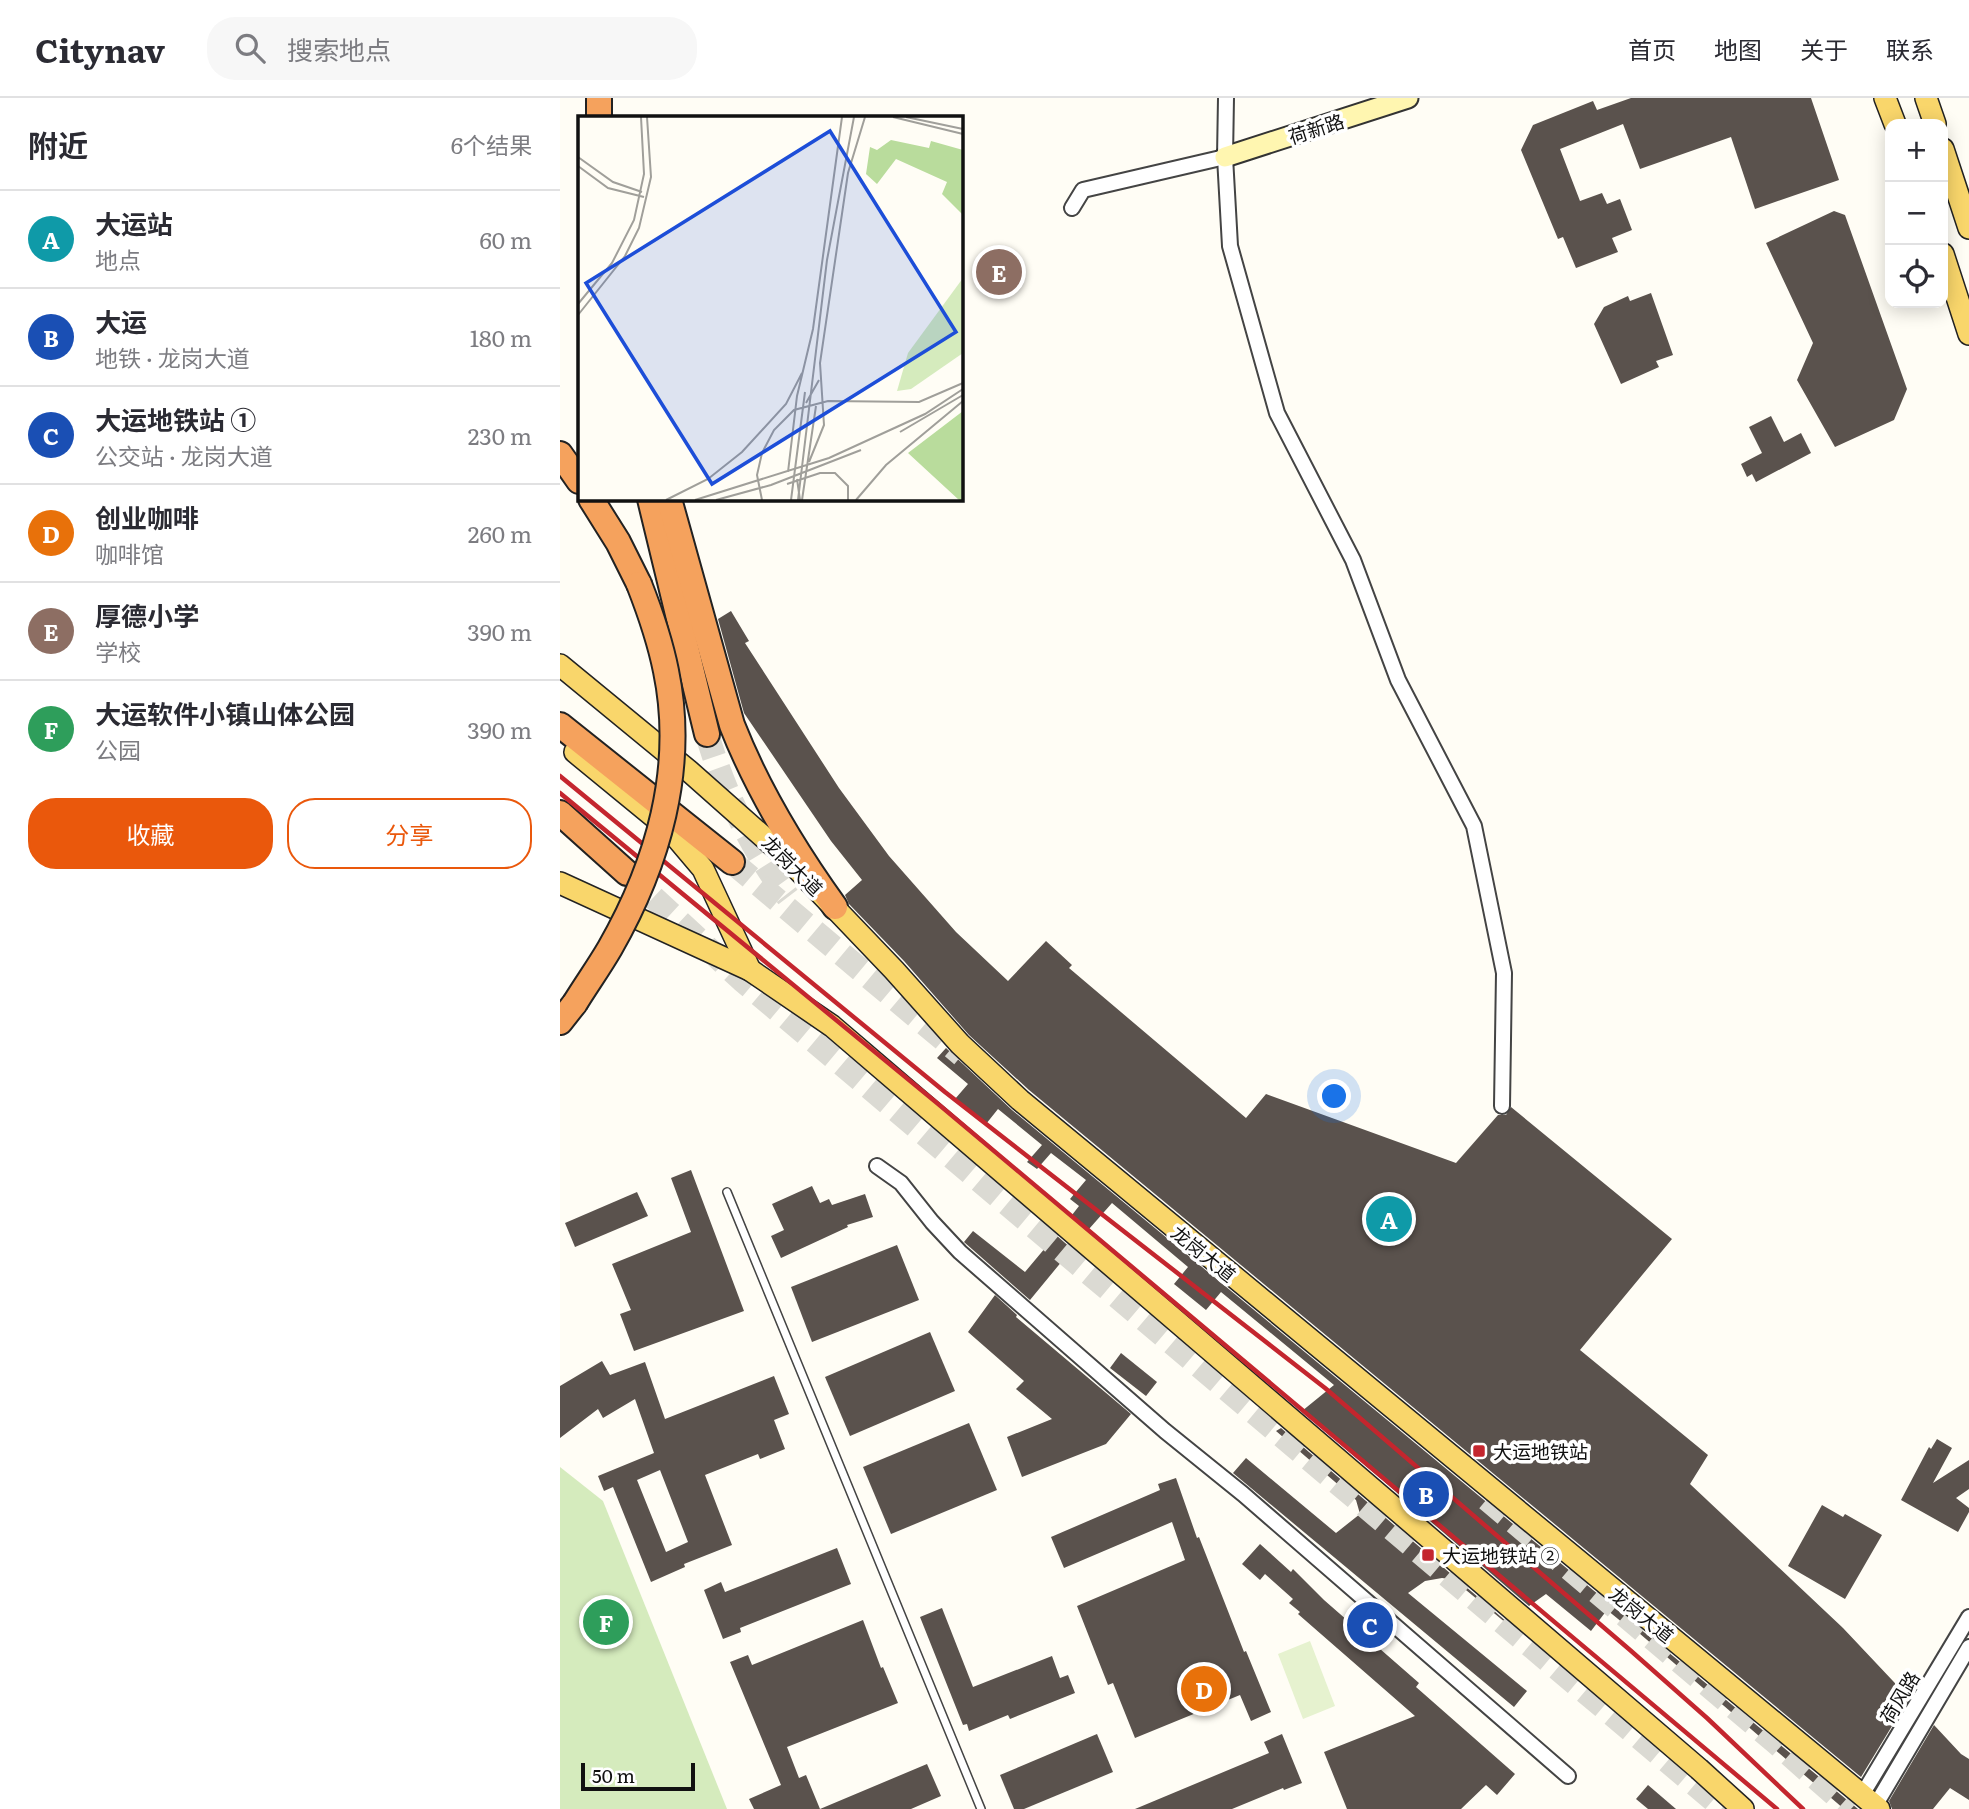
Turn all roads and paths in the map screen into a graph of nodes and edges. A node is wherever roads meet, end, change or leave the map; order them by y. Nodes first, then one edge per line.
1 (599, 98) edge
2 (1226, 98) edge
3 (1408, 98) edge
4 (1885, 98) edge
5 (1926, 98) edge
6 (599, 116) edge
7 (1893, 119) edge
8 (1932, 119) edge
9 (1225, 157) junction
10 (1948, 164) edge
11 (1072, 208) dead end
12 (1969, 228) edge
13 (1948, 269) edge
14 (1969, 334) edge
15 (560, 454) edge
16 (578, 480) edge
17 (593, 500) edge
18 (650, 500) edge
19 (669, 500) edge
20 (560, 665) edge
21 (560, 725) edge
22 (707, 734) tunnel mouth
23 (560, 740) edge
24 (560, 813) edge
25 (732, 862) tunnel mouth
26 (627, 873) tunnel mouth
27 (560, 883) edge
28 (835, 907) junction
29 (750, 970) junction
30 (567, 1012) edge
31 (1502, 1106) dead end
32 (877, 1166) dead end
33 (727, 1192) dead end
34 (1969, 1617) edge
35 (1969, 1647) edge
36 (1895, 1740) junction
37 (1909, 1749) junction
38 (1568, 1776) dead end
39 (1872, 1803) edge
40 (981, 1809) edge
41 (1743, 1809) edge

1 - 6 highway
2 - 9 street
3 - 9 street, 荷新路
4 - 7 main road
5 - 8 main road
9 - 11 street
9 - 31 street
10 - 12 main road
13 - 14 main road
15 - 16 highway
17 - 30 highway, bridge
18 - 22 highway
19 - 28 highway
20 - 28 main road, 龙岗大道
21 - 25 highway
23 - 29 main road
24 - 26 highway
27 - 29 main road
28 - 39 main road, 龙岗大道
29 - 41 main road
32 - 38 street
33 - 40 lane
34 - 36 street, 荷风路
35 - 37 street, 荷风路
36 - 37 street
36 - 39 street, 荷风路
37 - 39 street, 荷风路

